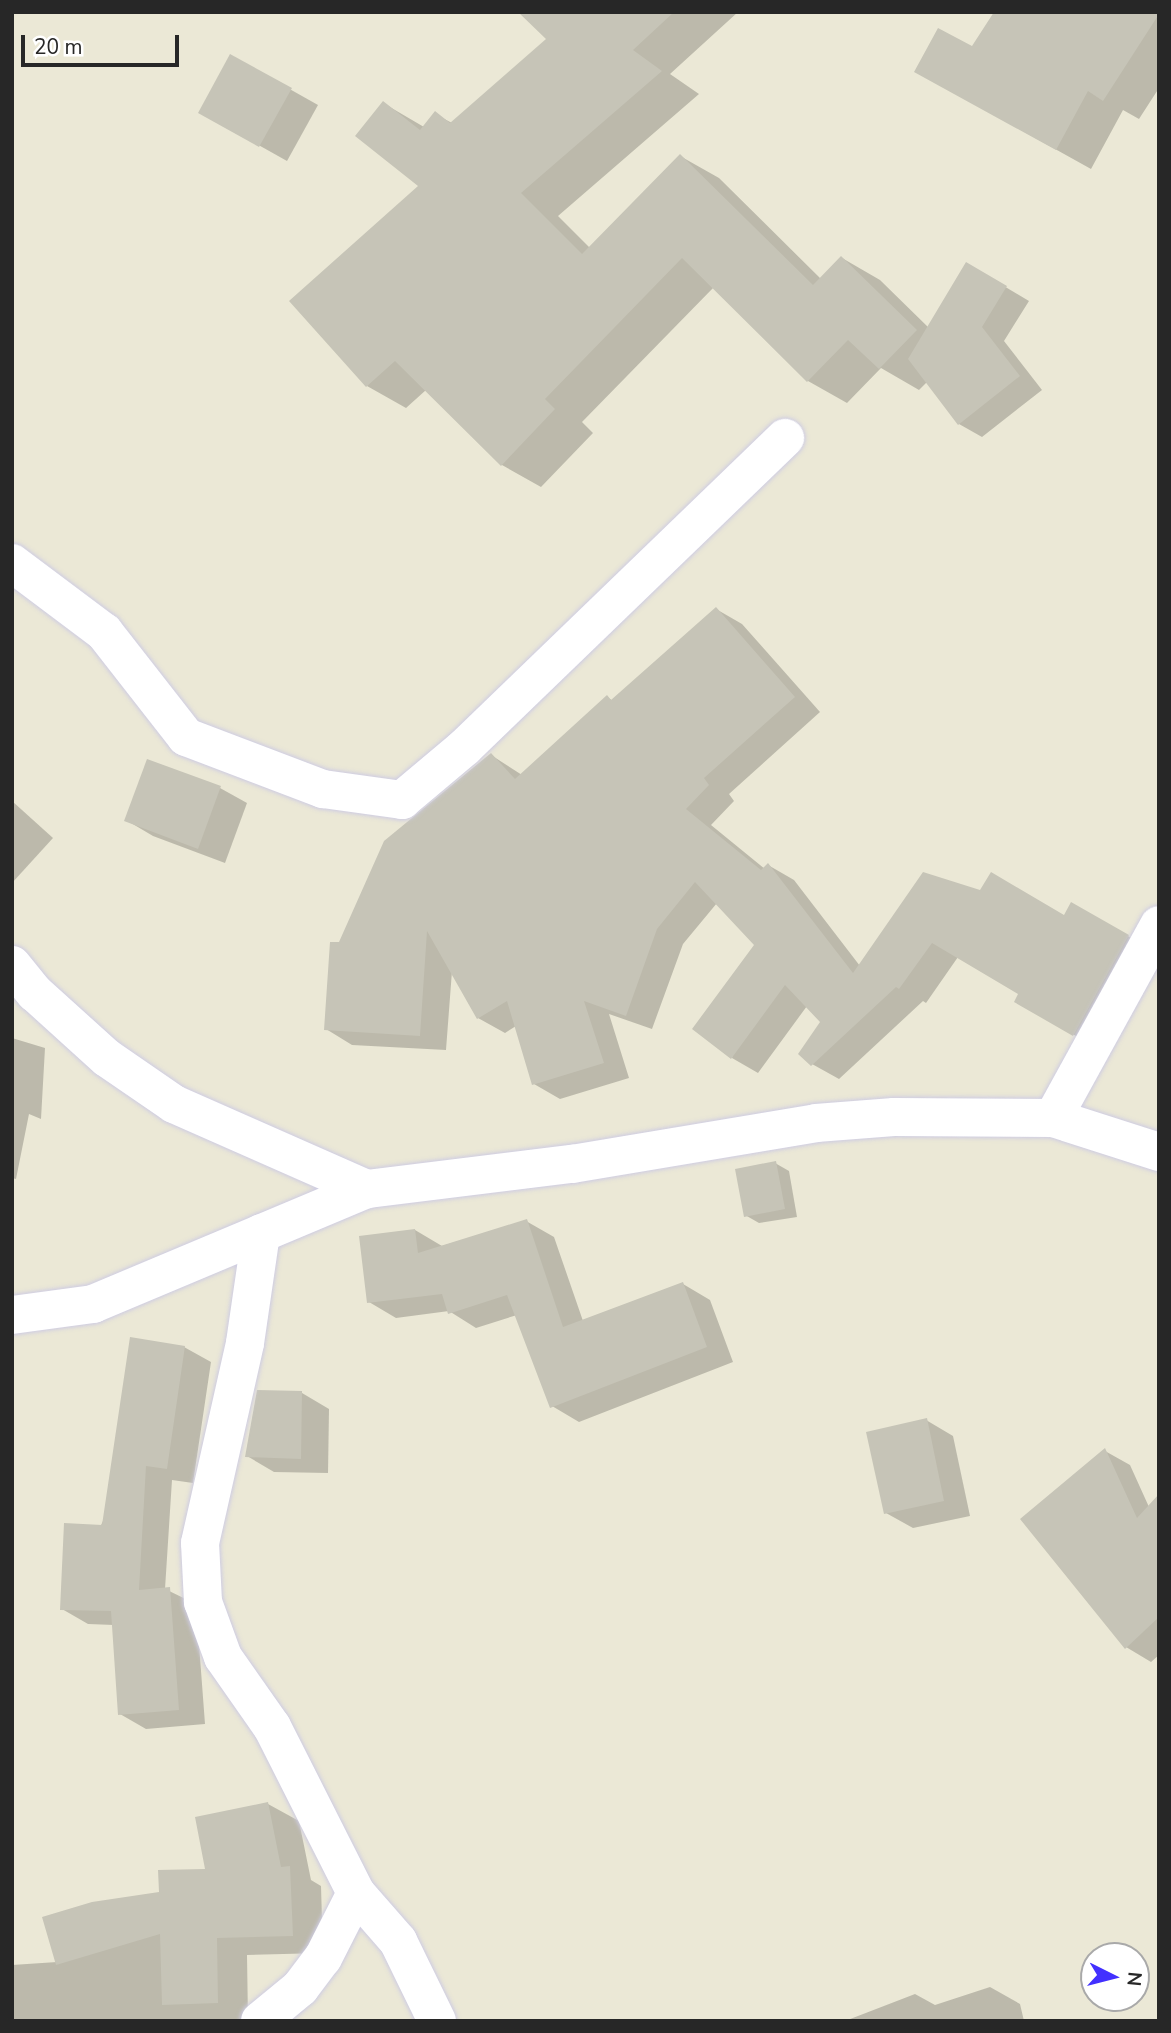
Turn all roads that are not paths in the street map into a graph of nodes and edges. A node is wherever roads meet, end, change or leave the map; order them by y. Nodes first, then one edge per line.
1 (785, 438) dead end
2 (12, 563) edge
3 (1159, 925) edge
4 (12, 965) edge
5 (1053, 1118) junction
6 (1159, 1152) edge
7 (367, 1189) junction
8 (261, 1233) junction
9 (12, 1315) edge
10 (356, 1893) junction
11 (260, 2021) edge
12 (438, 2021) edge

1 - 2 street
3 - 5 street
4 - 7 street
5 - 6 street
5 - 7 street
7 - 8 street
8 - 9 street
8 - 10 street
10 - 11 street
10 - 12 street

